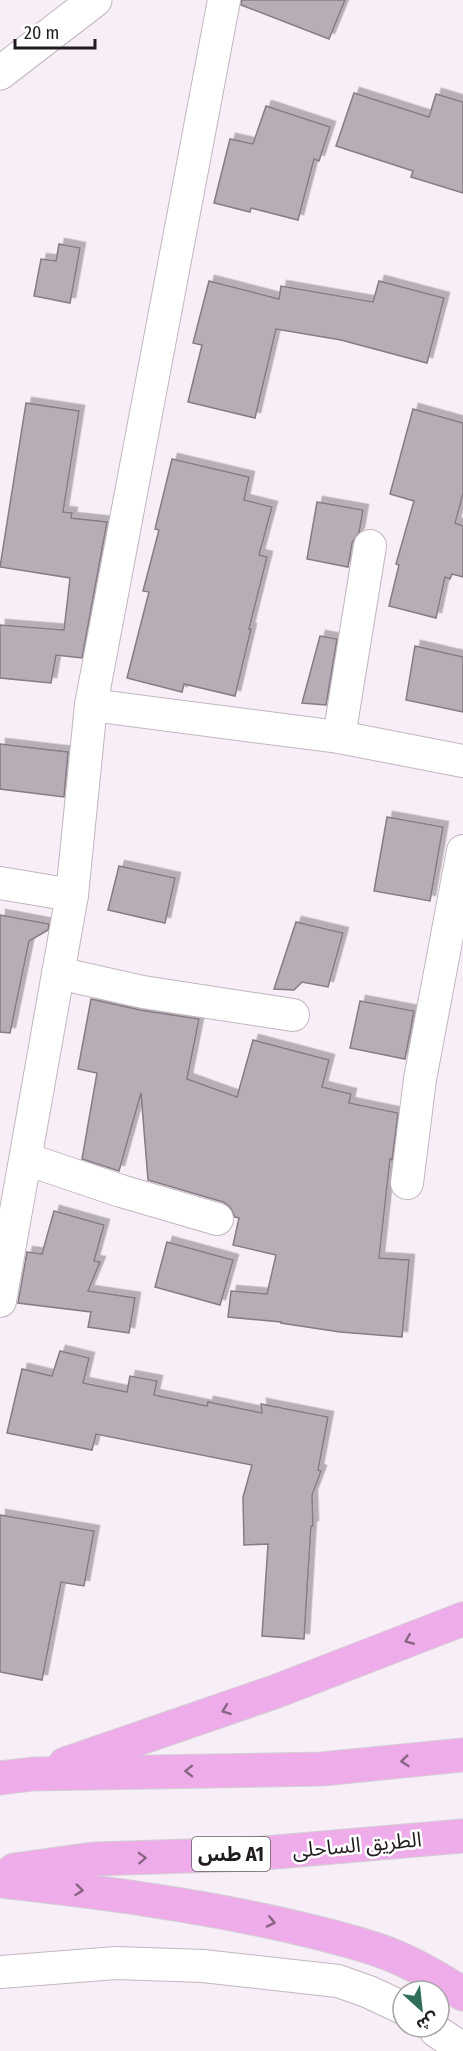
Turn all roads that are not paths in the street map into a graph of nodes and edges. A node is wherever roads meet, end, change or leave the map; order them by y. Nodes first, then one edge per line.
1 (95, 0) edge
2 (224, 0) edge
3 (0, 73) edge
4 (370, 546) dead end
5 (91, 705) junction
6 (339, 737) junction
7 (463, 761) edge
8 (463, 851) edge
9 (0, 883) edge
10 (72, 894) junction
11 (58, 973) junction
12 (293, 1015) dead end
13 (26, 1159) junction
14 (407, 1183) dead end
15 (217, 1219) dead end
16 (0, 1301) edge
17 (463, 1619) edge
18 (463, 1755) edge
19 (33, 1774) junction
20 (0, 1778) edge
21 (463, 1836) edge
22 (0, 1872) edge
23 (0, 1881) edge
24 (0, 1972) edge
25 (463, 1994) edge
26 (391, 2002) edge
27 (439, 2039) edge
28 (463, 2049) edge

1 - 3 street
2 - 5 street
4 - 6 street
5 - 6 street
5 - 10 street
6 - 7 street
8 - 14 street
9 - 10 street
10 - 11 street
11 - 12 street
11 - 13 street
13 - 15 street
13 - 16 street
17 -> 19 highway
18 -> 19 highway
19 - 20 highway
22 -> 21 highway, الطريق الساحلى / طس A1
23 -> 25 highway
24 - 26 street
27 - 28 street

